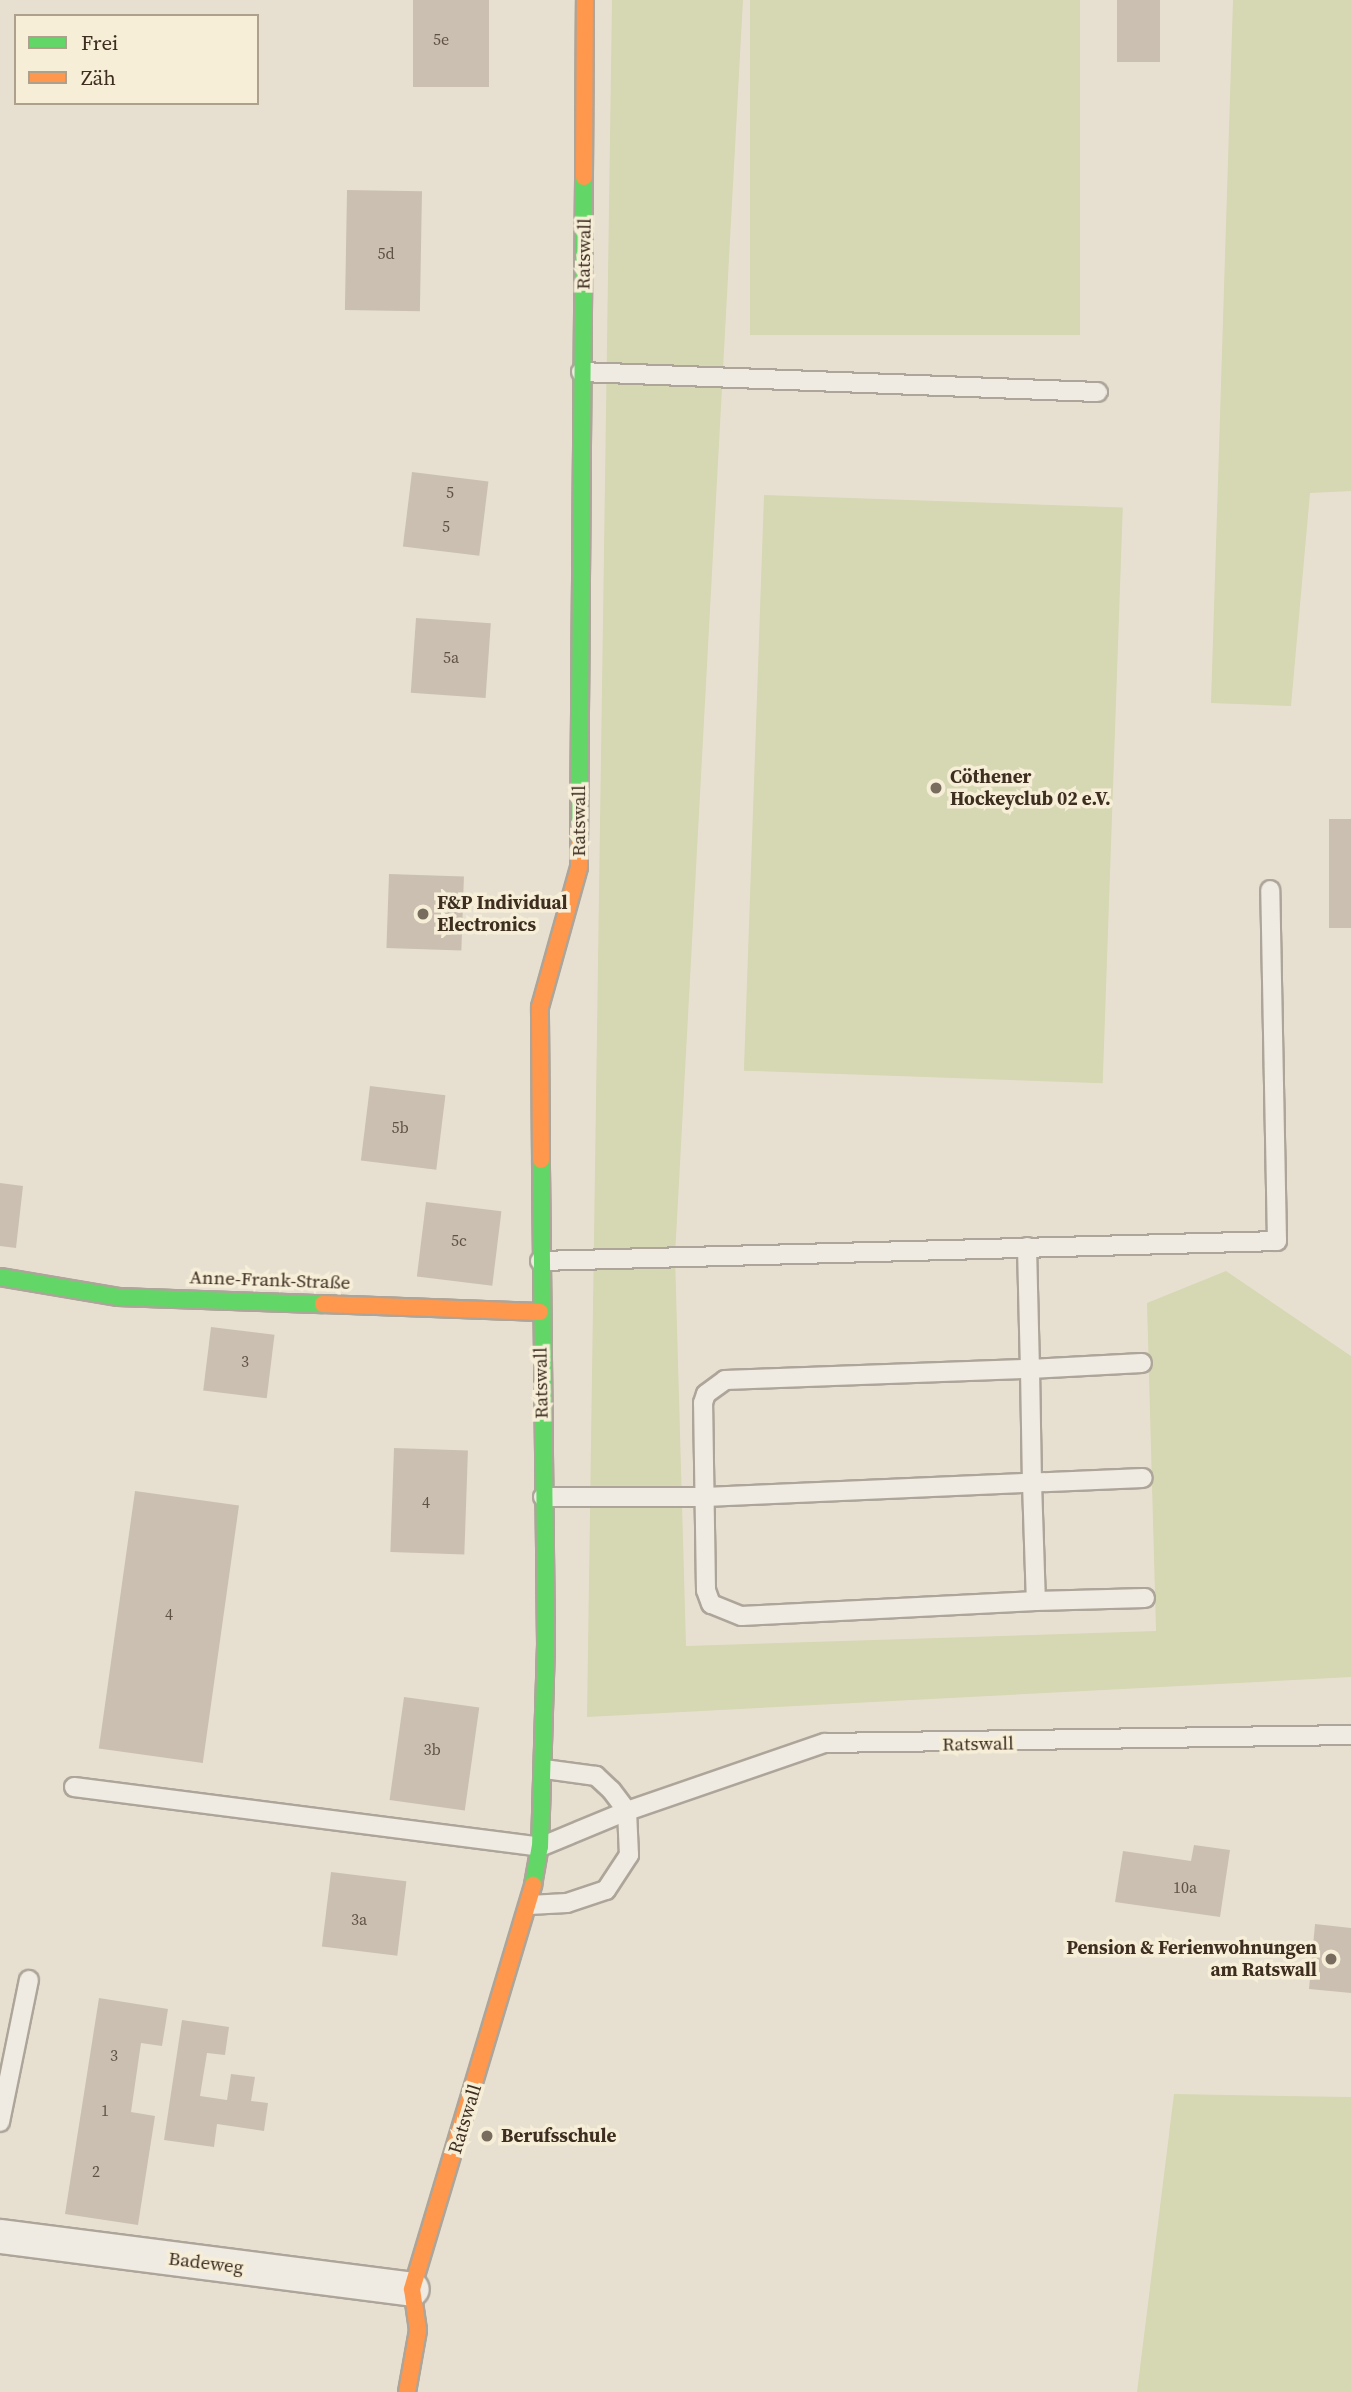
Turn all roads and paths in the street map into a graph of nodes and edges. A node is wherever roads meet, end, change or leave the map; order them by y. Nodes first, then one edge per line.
1 (585, 0) edge
2 (581, 372) junction
3 (1098, 392) dead end
4 (1270, 890) dead end
5 (1027, 1247) junction
6 (540, 1261) junction
7 (0, 1277) edge
8 (540, 1312) junction
9 (1142, 1363) dead end
10 (1030, 1369) junction
11 (1143, 1478) dead end
12 (1032, 1483) junction
13 (543, 1497) junction
14 (705, 1497) junction
15 (1145, 1598) dead end
16 (1036, 1601) junction
17 (1351, 1735) edge
18 (545, 1769) junction
19 (74, 1787) dead end
20 (627, 1811) junction
21 (540, 1847) junction
22 (529, 1905) junction
23 (29, 1980) dead end
24 (0, 2122) edge
25 (0, 2236) edge
26 (412, 2289) junction
27 (407, 2392) edge

1 - 2 street, Ratswall
2 - 3 lane
2 - 6 street, Ratswall
4 - 5 lane
5 - 6 lane
5 - 10 lane
6 - 8 street, Ratswall
7 - 8 street, Anne-Frank-Straße
8 - 13 street, Ratswall
9 - 10 lane
10 - 12 lane
10 - 14 lane
11 - 12 lane
12 - 14 lane
12 - 16 lane
13 - 14 lane
13 - 18 street, Ratswall
14 - 16 lane
15 - 16 lane
17 - 20 lane, Ratswall
18 - 20 lane
18 - 21 street, Ratswall
19 - 21 lane
20 - 21 lane, Ratswall
20 - 22 lane
21 - 22 street, Ratswall
22 - 26 street, Ratswall
23 - 24 lane
25 - 26 street, Badeweg
26 - 27 street, Ratswall

